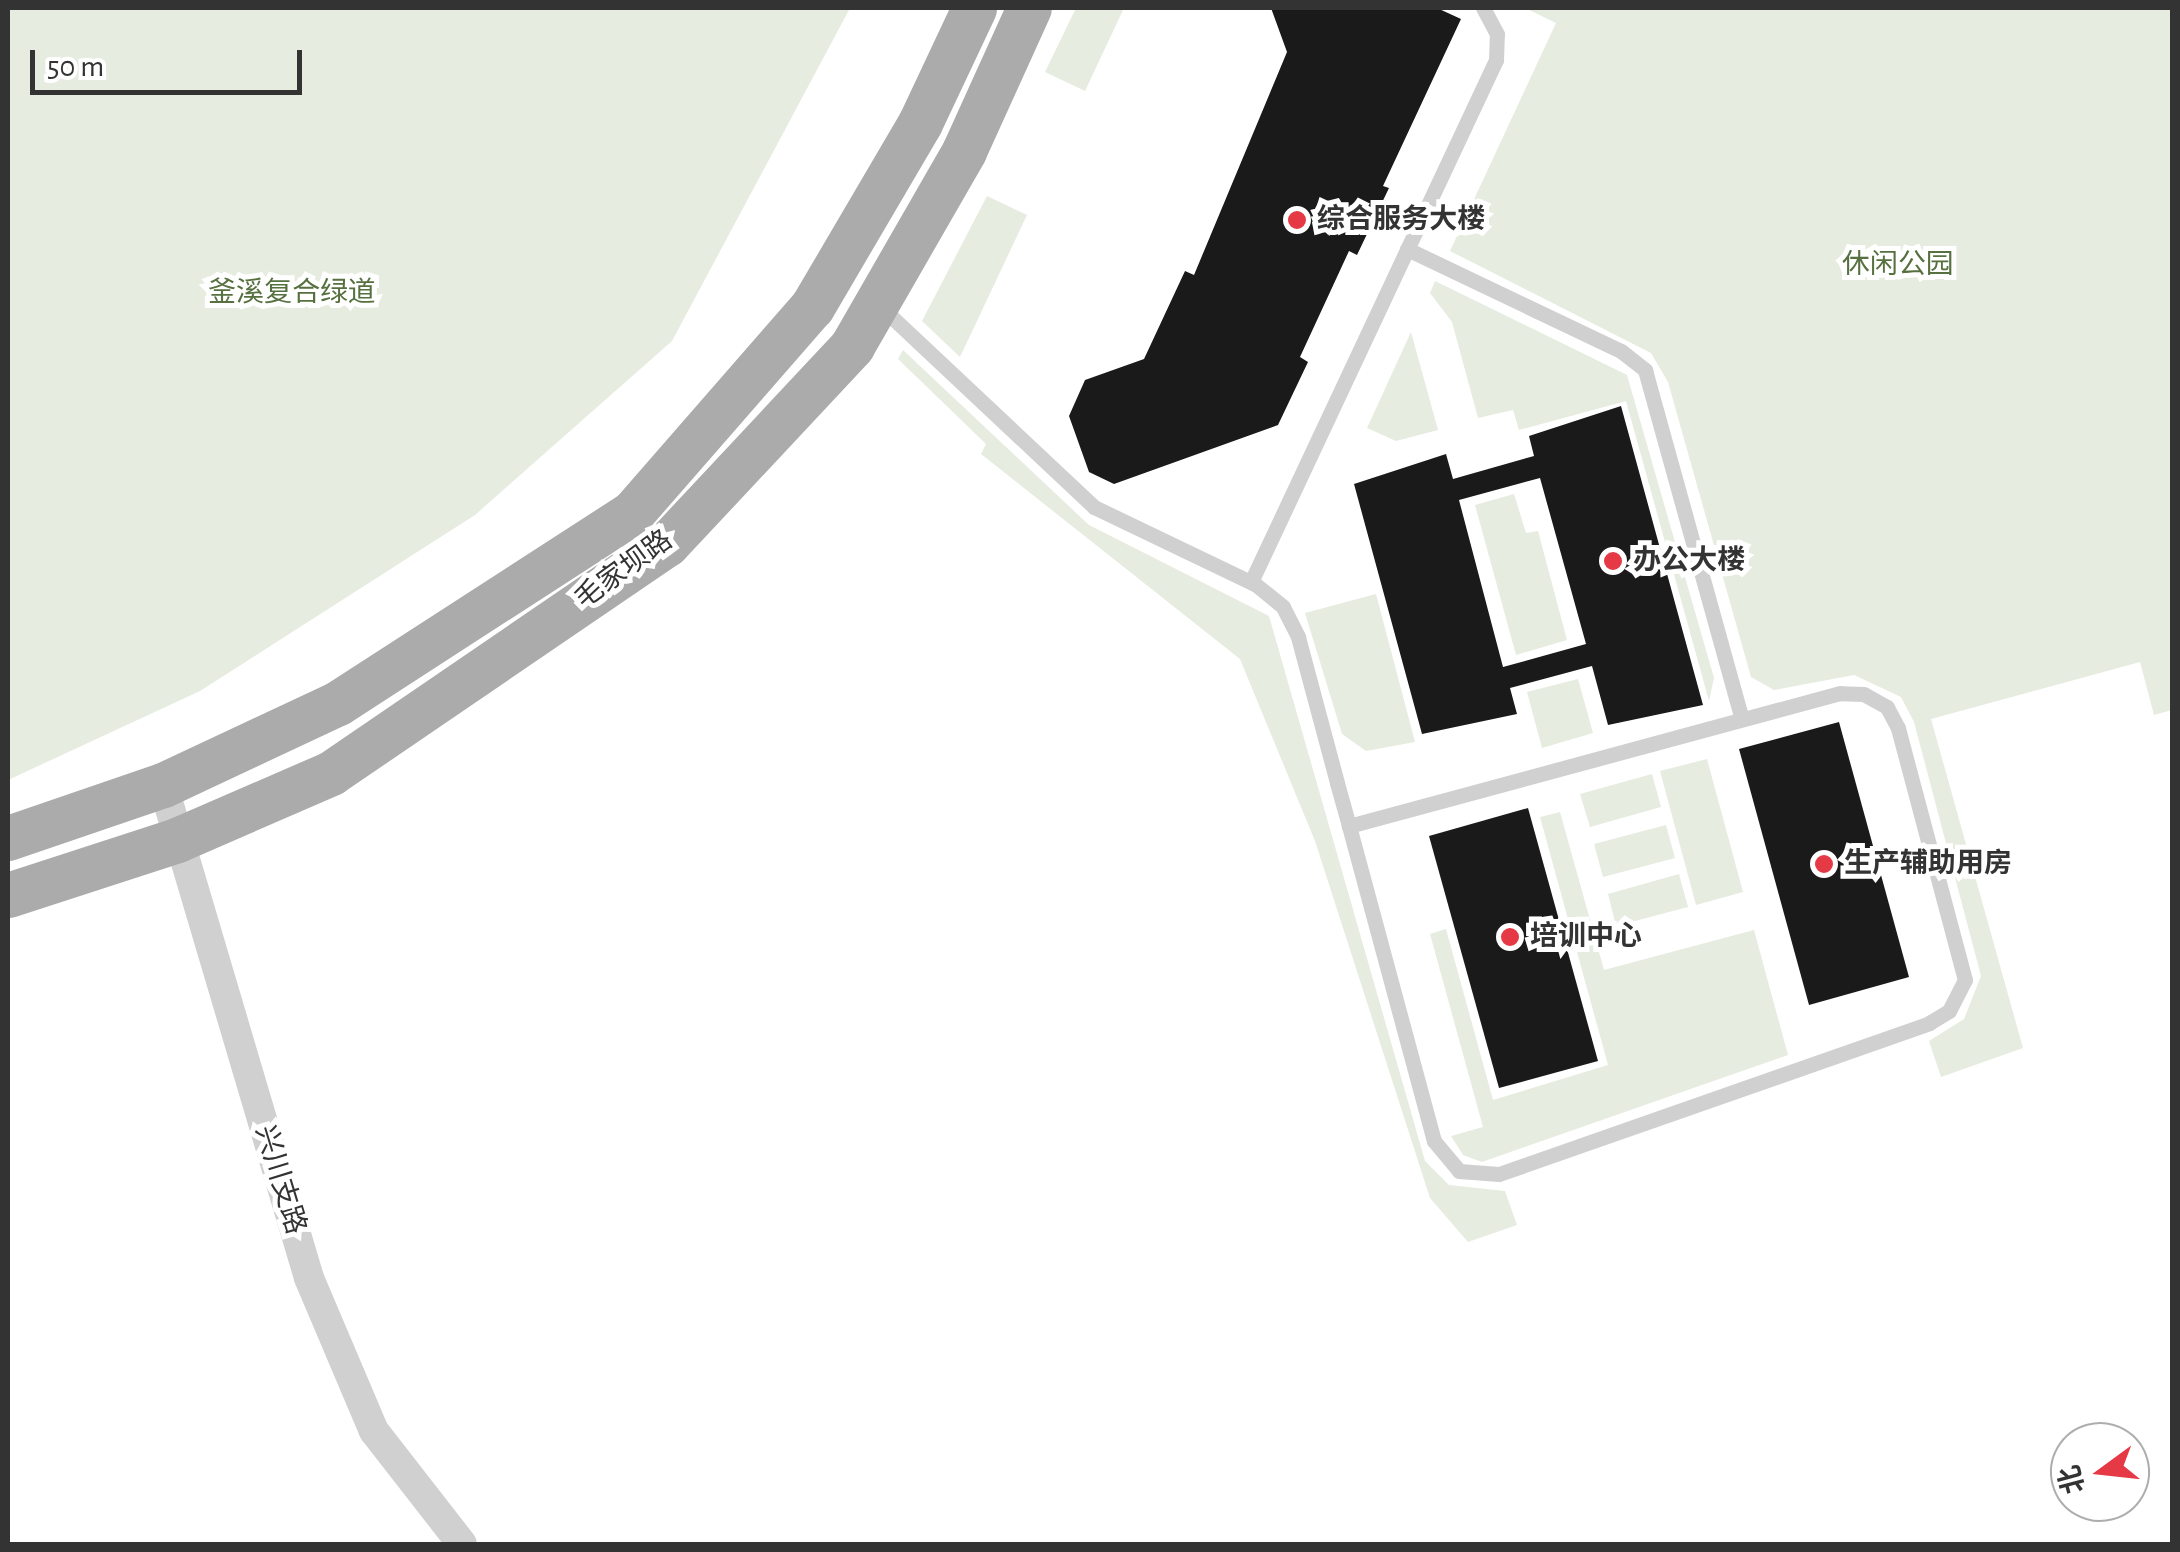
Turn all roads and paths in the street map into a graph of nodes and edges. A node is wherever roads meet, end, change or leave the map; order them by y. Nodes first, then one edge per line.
1 (974, 8) edge
2 (1028, 8) edge
3 (1482, 8) edge
4 (1408, 250) junction
5 (877, 304) junction
6 (1251, 582) junction
7 (1742, 719) junction
8 (163, 786) junction
9 (1349, 826) junction
10 (8, 838) edge
11 (178, 840) junction
12 (8, 895) edge
13 (462, 1544) edge

1 - 8 main road, 毛家坝路
2 - 5 main road, 毛家坝路
3 - 4 lane
4 - 6 lane
4 - 7 lane
5 - 6 lane
5 - 11 main road, 毛家坝路
6 - 9 lane
7 - 9 lane
7 - 9 lane
8 - 10 main road, 毛家坝路
8 - 11 street, 兴川支路
11 - 12 main road, 毛家坝路
11 - 13 street, 兴川支路

